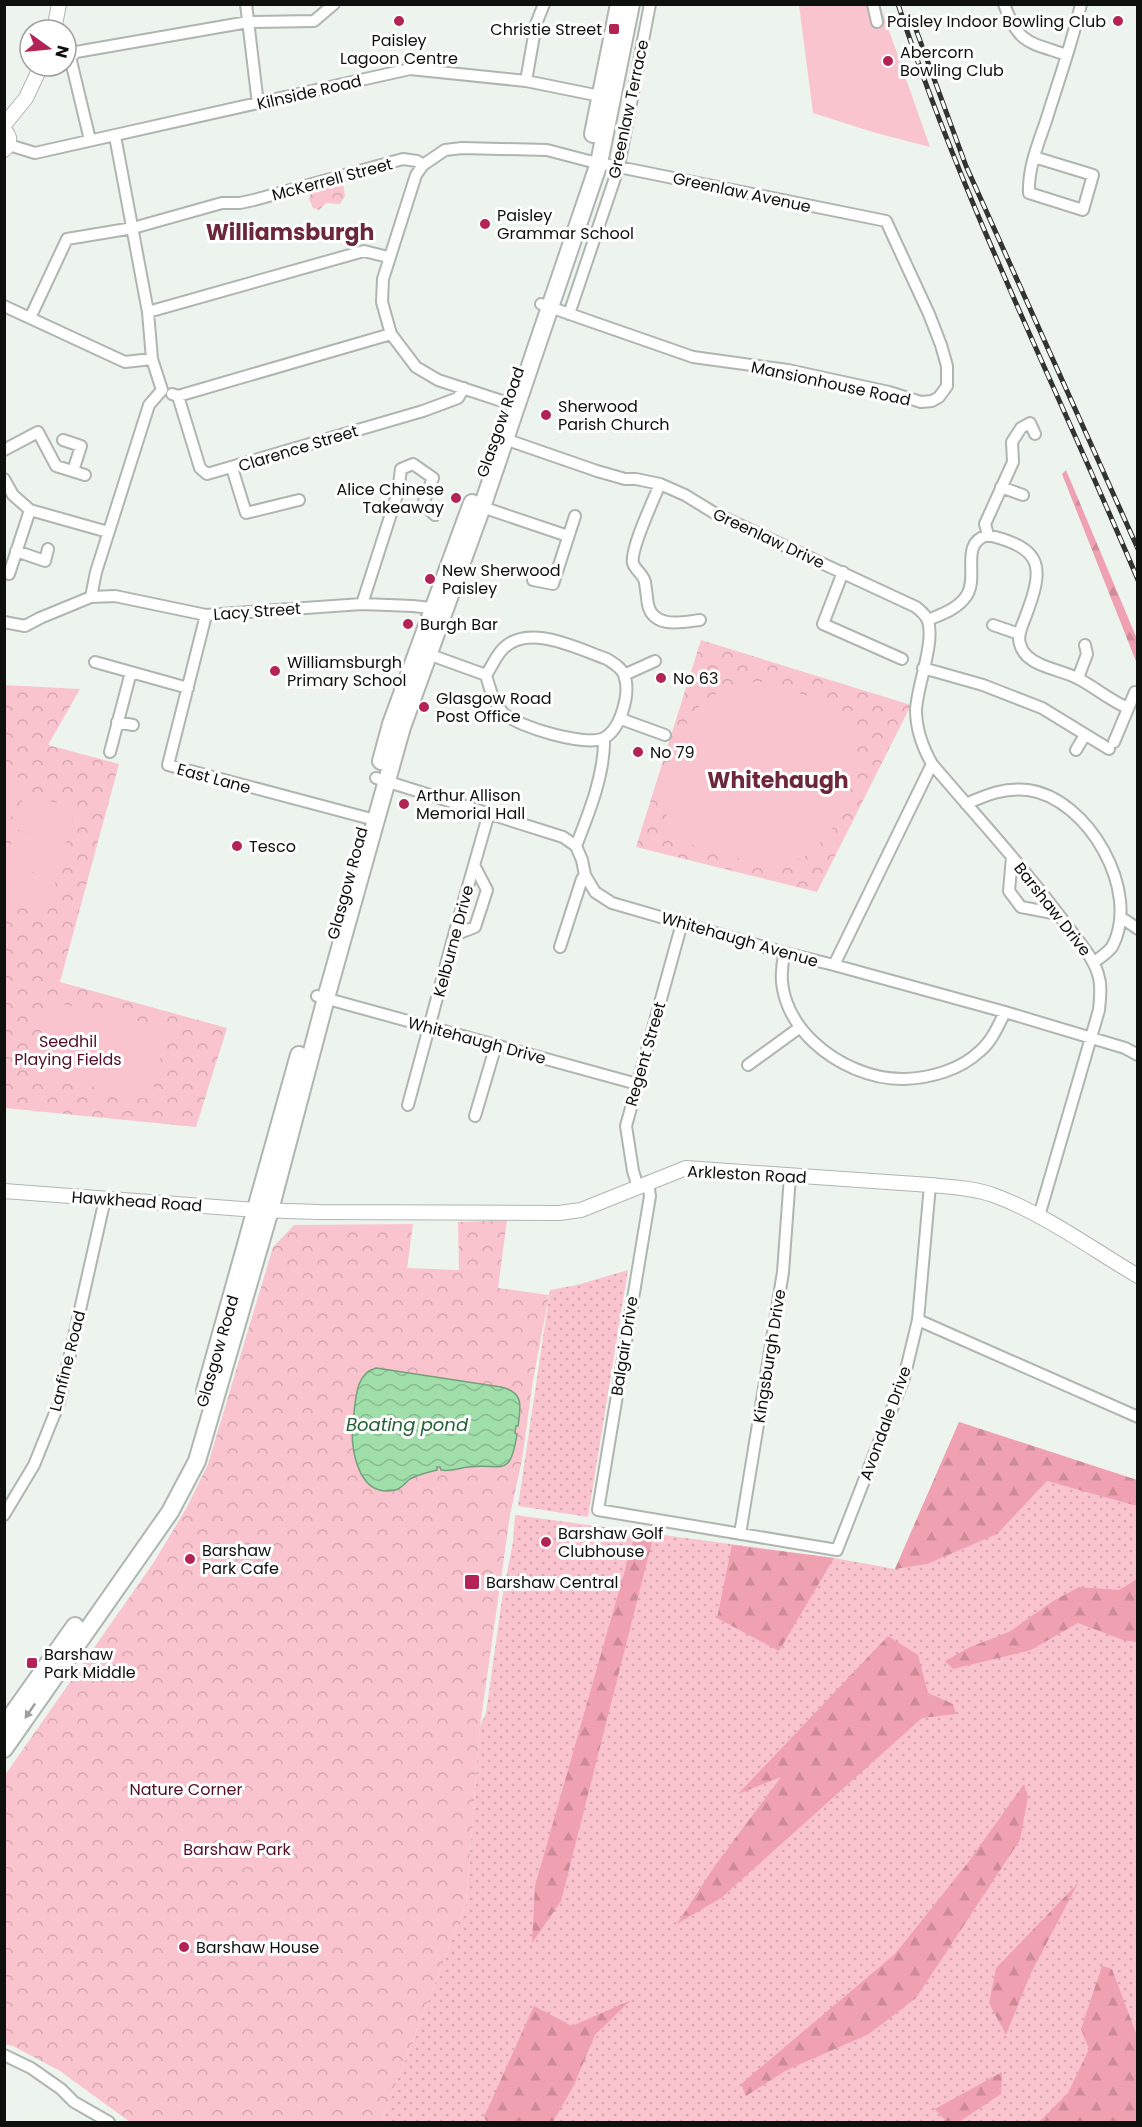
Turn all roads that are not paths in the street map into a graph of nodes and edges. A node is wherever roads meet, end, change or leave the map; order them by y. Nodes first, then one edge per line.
1 (246, 4) edge
2 (334, 4) edge
3 (544, 4) edge
4 (619, 4) edge
5 (631, 4) edge
6 (650, 4) edge
7 (873, 4) edge
8 (1004, 4) edge
9 (1080, 4) edge
10 (248, 21) junction
11 (877, 22) dead end
12 (1067, 54) junction
13 (35, 78) edge
14 (526, 81) junction
15 (605, 98) junction
16 (258, 104) junction
17 (4, 124) edge
18 (4, 130) edge
19 (115, 136) junction
20 (90, 140) junction
21 (7, 148) edge
22 (1034, 157) junction
23 (594, 162) junction
24 (423, 165) junction
25 (619, 166) junction
26 (886, 221) joint
27 (134, 228) junction
28 (388, 257) junction
29 (4, 306) edge
30 (545, 306) junction
31 (148, 312) junction
32 (569, 314) junction
33 (30, 318) junction
34 (391, 334) junction
35 (152, 359) junction
36 (464, 388) junction
37 (162, 390) junction
38 (178, 396) junction
39 (512, 405) junction
40 (1035, 434) dead end
41 (4, 436) edge
42 (501, 438) junction
43 (63, 440) dead end
44 (7, 449) edge
45 (232, 468) junction
46 (73, 471) junction
47 (85, 475) dead end
48 (4, 479) edge
49 (660, 484) junction
50 (1001, 487) junction
51 (1023, 495) dead end
52 (299, 500) dead end
53 (483, 507) junction
54 (30, 510) junction
55 (435, 515) dead end
56 (575, 516) dead end
57 (108, 532) junction
58 (988, 535) junction
59 (568, 536) junction
60 (48, 549) dead end
61 (16, 551) junction
62 (843, 572) junction
63 (9, 574) dead end
64 (533, 580) dead end
65 (91, 597) junction
66 (362, 604) junction
67 (440, 609) junction
68 (206, 615) junction
69 (700, 620) dead end
70 (928, 620) junction
71 (4, 622) edge
72 (993, 624) dead end
73 (1019, 634) junction
74 (1085, 645) dead end
75 (424, 652) junction
76 (902, 659) dead end
77 (655, 661) dead end
78 (94, 662) dead end
79 (923, 668) junction
80 (131, 672) junction
81 (486, 675) junction
82 (624, 675) junction
83 (1078, 678) junction
84 (188, 688) junction
85 (1134, 692) dead end
86 (1128, 708) junction
87 (621, 719) junction
88 (117, 722) junction
89 (133, 725) dead end
90 (665, 735) dead end
91 (1085, 735) junction
92 (604, 738) junction
93 (1076, 750) dead end
94 (110, 752) dead end
95 (932, 764) junction
96 (381, 780) junction
97 (966, 804) junction
98 (489, 813) junction
99 (370, 818) junction
100 (576, 846) junction
101 (1012, 857) junction
102 (474, 865) junction
103 (585, 875) junction
104 (1058, 914) junction
105 (1125, 920) junction
106 (682, 923) junction
107 (1137, 929) edge
108 (454, 935) junction
109 (560, 947) dead end
110 (784, 953) junction
111 (1094, 962) junction
112 (834, 964) junction
113 (321, 997) junction
114 (1005, 1012) junction
115 (429, 1028) junction
116 (799, 1028) junction
117 (1091, 1038) junction
118 (496, 1046) junction
119 (1137, 1055) edge
120 (748, 1065) dead end
121 (638, 1084) junction
122 (408, 1105) dead end
123 (475, 1116) dead end
124 (790, 1176) junction
125 (643, 1185) junction
126 (930, 1185) junction
127 (4, 1191) edge
128 (105, 1198) junction
129 (264, 1210) junction
130 (1039, 1216) junction
131 (1137, 1276) edge
132 (918, 1320) junction
133 (1137, 1417) edge
134 (4, 1515) edge
135 (740, 1534) junction
136 (4, 1726) edge
137 (4, 1749) edge
138 (4, 2055) edge
139 (109, 2122) edge

1 - 10 street
2 - 10 street
3 - 14 street
4 - 15 main road, Glasgow Road
5 - 15 main road, Glasgow Road
6 - 25 street, Greenlaw Terrace
7 - 11 street
8 - 12 street
9 - 12 street
10 - 16 street
10 - 20 street
12 - 22 street
13 - 17 street
14 - 15 street, Kilnside Road
14 - 16 street, Kilnside Road
15 - 23 main road, Glasgow Road
16 - 19 street, Kilnside Road
18 - 21 street
19 - 20 street, Kilnside Road
19 - 27 street
20 - 21 street, Kilnside Road
22 - 22 street
23 - 24 street
23 - 25 street, Greenlaw Avenue
23 - 30 main road, Glasgow Road
24 - 27 street, McKerrell Street
24 - 28 street
25 - 26 street, Greenlaw Avenue
25 - 32 street, Greenlaw Terrace
26 - 32 street, Mansionhouse Road
27 - 31 street
27 - 33 street, McKerrell Street
28 - 31 street
28 - 34 street
29 - 33 street
30 - 32 street, Mansionhouse Road
30 - 39 main road, Glasgow Road
31 - 35 street
33 - 35 street
34 - 36 street
34 - 38 street
35 - 37 street
36 - 39 street
36 - 45 street, Clarence Street
37 - 38 street
37 - 57 street
38 - 45 street, Clarence Street
39 - 42 main road, Glasgow Road
40 - 50 street
41 - 44 street
42 - 49 street, Greenlaw Drive
42 - 53 main road, Glasgow Road
42 - 67 main road, Glasgow Road
43 - 46 street
44 - 46 street
45 - 52 street
46 - 47 street
48 - 54 street
49 - 62 street, Greenlaw Drive
49 - 69 street
50 - 51 street
50 - 58 street
53 - 59 street
53 - 67 main road, Glasgow Road
54 - 57 street
54 - 61 street
55 - 66 street
56 - 59 street
57 - 65 street
58 - 70 street
58 - 73 street
59 - 64 street
60 - 61 street
61 - 63 street
62 - 70 street, Greenlaw Drive
62 - 76 street
65 - 68 street, Lacy Street
65 - 71 street, Lacy Street
66 - 67 street, Lacy Street
66 - 68 street, Lacy Street
67 - 75 main road, Glasgow Road
68 - 84 street, East Lane
70 - 79 street
72 - 73 street
73 - 83 street
74 - 83 street
75 - 81 street
75 - 96 main road, Glasgow Road
77 - 82 street
78 - 80 street
79 - 91 street
79 - 95 street, Barshaw Drive
80 - 84 street
80 - 88 street
81 - 82 street
81 - 92 street
82 - 87 street
83 - 86 street
84 - 99 street, East Lane
85 - 86 street
86 - 91 street
87 - 90 street
87 - 92 street
88 - 89 street
88 - 94 street
91 - 93 street
92 - 100 street
95 - 97 street, Barshaw Drive
95 - 112 street
96 - 98 street
96 - 99 main road, Glasgow Road
97 - 101 street, Barshaw Drive
97 - 105 street
98 - 100 street
98 - 102 street, Kelburne Drive
99 - 113 main road, Glasgow Road
100 - 103 street, Whitehaugh Avenue
101 - 104 street, Barshaw Drive
101 - 104 street
102 - 108 street, Kelburne Drive
102 - 108 street
103 - 106 street, Whitehaugh Avenue
103 - 109 street
104 - 111 street, Barshaw Drive
105 - 107 street
105 - 111 street
106 - 110 street, Whitehaugh Avenue
106 - 121 street, Regent Street
108 - 115 street, Kelburne Drive
110 - 112 street, Whitehaugh Avenue
110 - 116 street
111 - 117 street, Barshaw Drive
112 - 114 street, Whitehaugh Avenue
113 - 115 street, Whitehaugh Drive
113 - 129 main road, Glasgow Road
114 - 116 street
114 - 117 street, Whitehaugh Avenue
115 - 118 street, Whitehaugh Drive
115 - 122 street, Kelburne Drive
116 - 120 street
117 - 119 street, Whitehaugh Avenue
117 - 130 street, Barshaw Drive
118 - 121 street, Whitehaugh Drive
118 - 123 street
121 - 125 street, Regent Street
124 - 125 street, Arkleston Road
124 - 126 street, Arkleston Road
124 - 135 street, Kingsburgh Drive
125 - 129 street, Arkleston Road
125 - 135 street, Balgair Drive
126 - 130 street, Arkleston Road
126 - 132 street, Avondale Drive
127 - 128 street, Hawkhead Road
128 - 129 street, Hawkhead Road
128 - 134 street, Lanfine Road
129 - 136 main road, Glasgow Road
129 -> 137 main road, Glasgow Road
130 - 131 street, Arkleston Road
132 - 133 street
132 - 135 street, Avondale Drive
138 - 139 street

